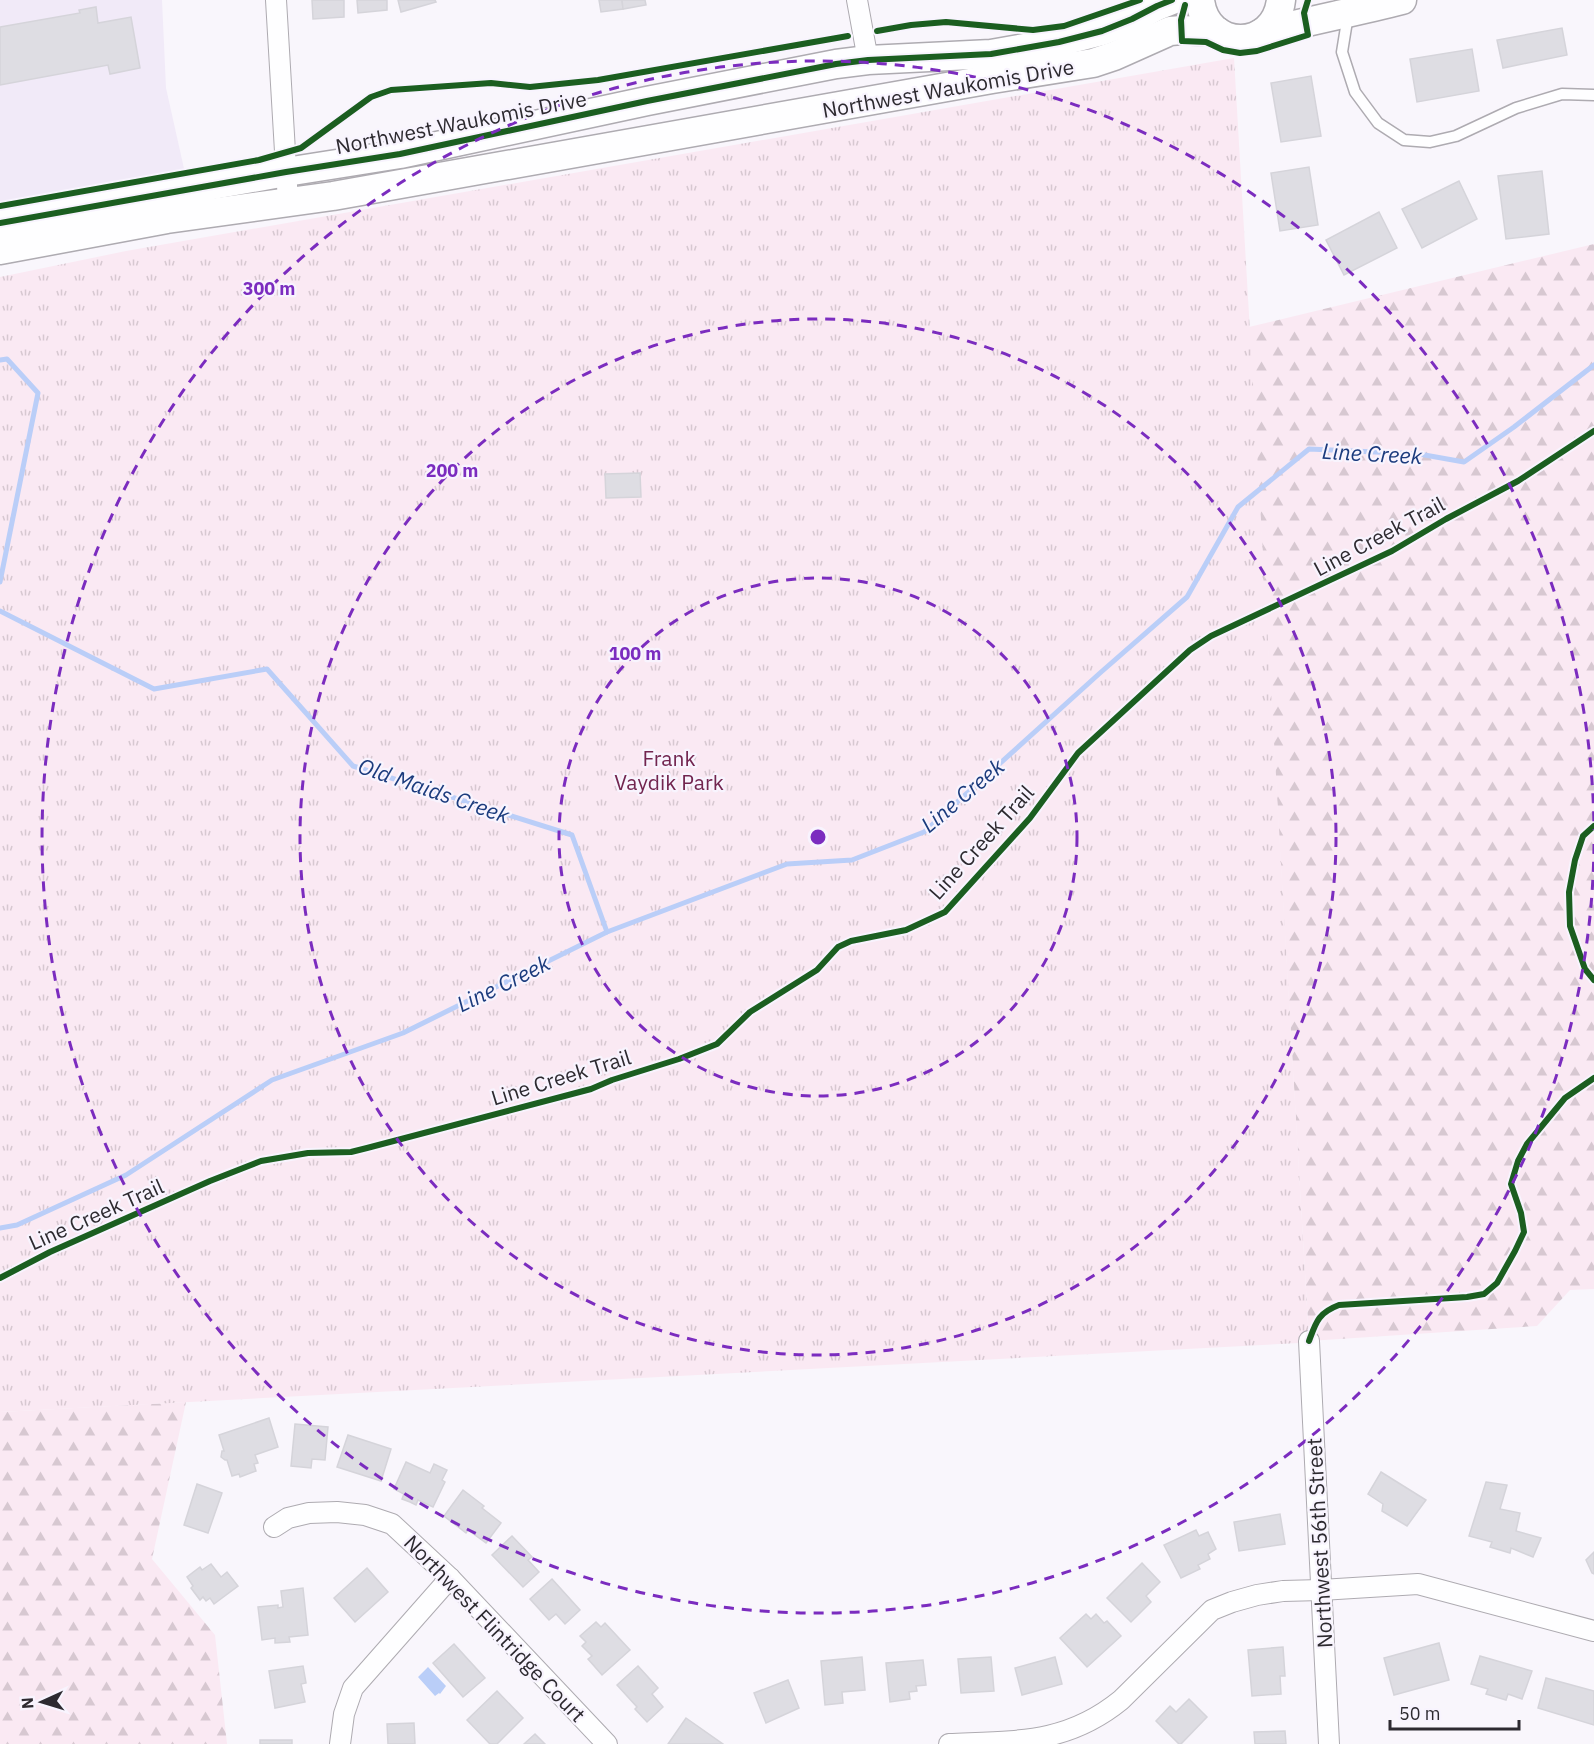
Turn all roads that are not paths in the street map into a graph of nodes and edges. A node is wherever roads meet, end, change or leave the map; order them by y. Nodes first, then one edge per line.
1 (276, 0) edge
2 (857, 0) edge
3 (1172, 0) edge
4 (1200, 0) edge
5 (1281, 0) edge
6 (1402, 0) edge
7 (1348, 14) junction
8 (1218, 32) junction
9 (1262, 33) junction
10 (868, 60) junction
11 (1594, 94) edge
12 (286, 172) junction
13 (288, 202) junction
14 (0, 223) edge
15 (0, 250) edge
16 (1309, 1341) dead end
17 (274, 1527) dead end
18 (450, 1578) junction
19 (1321, 1590) junction
20 (1594, 1631) edge
21 (340, 1744) edge
22 (607, 1744) edge
23 (949, 1744) edge
24 (1329, 1744) edge

1 - 12 street
2 - 10 street
3 - 10 main road, Northwest Waukomis Drive
4 - 8 main road
5 - 9 main road
6 - 7 main road
7 - 9 main road
7 - 11 lane
8 - 9 main road, Northwest Waukomis Drive
8 - 13 main road, Northwest Waukomis Drive
10 - 12 main road, Northwest Waukomis Drive
12 - 13 street
12 - 14 main road, Northwest Waukomis Drive
13 - 15 main road, Northwest Waukomis Drive
16 - 19 street, Northwest 56th Street
17 - 18 street, Northwest Flintridge Court
18 - 21 street
18 - 22 street, Northwest Flintridge Court
19 - 20 street
19 - 23 street
19 - 24 street, Northwest 56th Street

